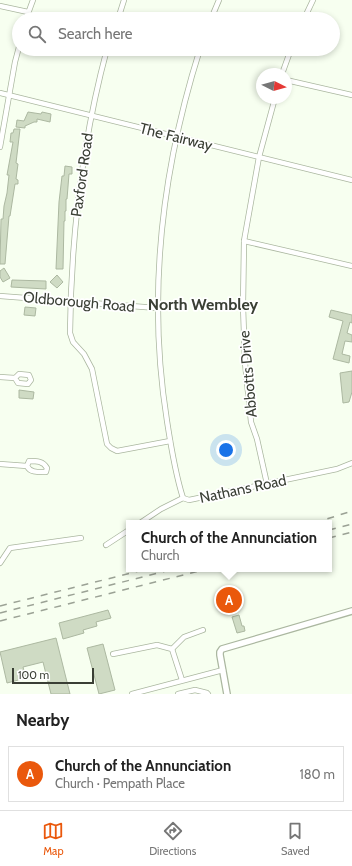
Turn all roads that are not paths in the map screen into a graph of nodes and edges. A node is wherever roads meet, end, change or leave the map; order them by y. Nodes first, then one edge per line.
1 (33, 0) edge
2 (124, 0) edge
3 (219, 0) edge
4 (313, 0) edge
5 (0, 6) edge
6 (28, 12) joint
7 (120, 12) edge
8 (214, 12) edge
9 (307, 12) edge
10 (17, 56) edge
11 (105, 56) edge
12 (198, 56) edge
13 (288, 56) edge
14 (284, 68) edge
15 (292, 81) edge
16 (0, 93) edge
17 (352, 95) edge
18 (10, 96) junction
19 (273, 104) edge
20 (92, 116) junction
21 (176, 136) junction
22 (0, 147) edge
23 (259, 157) junction
24 (352, 180) edge
25 (244, 241) junction
26 (352, 266) edge
27 (0, 296) edge
28 (70, 302) junction
29 (157, 308) junction
30 (0, 377) edge
31 (16, 378) dead end
32 (170, 442) junction
33 (352, 463) edge
34 (0, 464) edge
35 (27, 466) dead end
36 (267, 484) junction
37 (183, 498) junction
38 (144, 520) edge
39 (126, 532) edge
40 (81, 538) dead end
41 (106, 545) dead end
42 (0, 563) edge
43 (352, 611) edge
44 (203, 630) dead end
45 (172, 649) junction
46 (113, 654) dead end
47 (223, 670) junction
48 (182, 680) junction
49 (132, 694) edge
50 (178, 694) edge
51 (208, 694) edge
52 (227, 694) edge

1 - 6 street
2 - 7 street
3 - 8 street
4 - 9 street
5 - 6 street
10 - 18 street
11 - 20 street, Paxford Road
12 - 21 street
13 - 14 street
15 - 17 street
16 - 18 street, The Fairway
18 - 20 street, The Fairway
18 - 22 street
19 - 23 street, Abbotts Drive
20 - 21 street, The Fairway
20 - 28 street, Paxford Road
21 - 23 street, The Fairway
21 - 29 street
23 - 24 street, The Fairway
23 - 25 street, Abbotts Drive
25 - 26 street
25 - 36 street, Abbotts Drive
27 - 28 street, Oldborough Road
28 - 29 street, Oldborough Road
28 - 32 street, Paxford Road
29 - 32 street
30 - 31 street
32 - 37 street
33 - 36 street, Nathans Road
34 - 35 street
36 - 37 street, Nathans Road
37 - 38 street, Nathans Road
39 - 41 street
40 - 42 street
43 - 47 street
44 - 45 street
45 - 46 street
45 - 48 street
47 - 48 street
47 - 52 street
48 - 49 street
50 - 51 street

